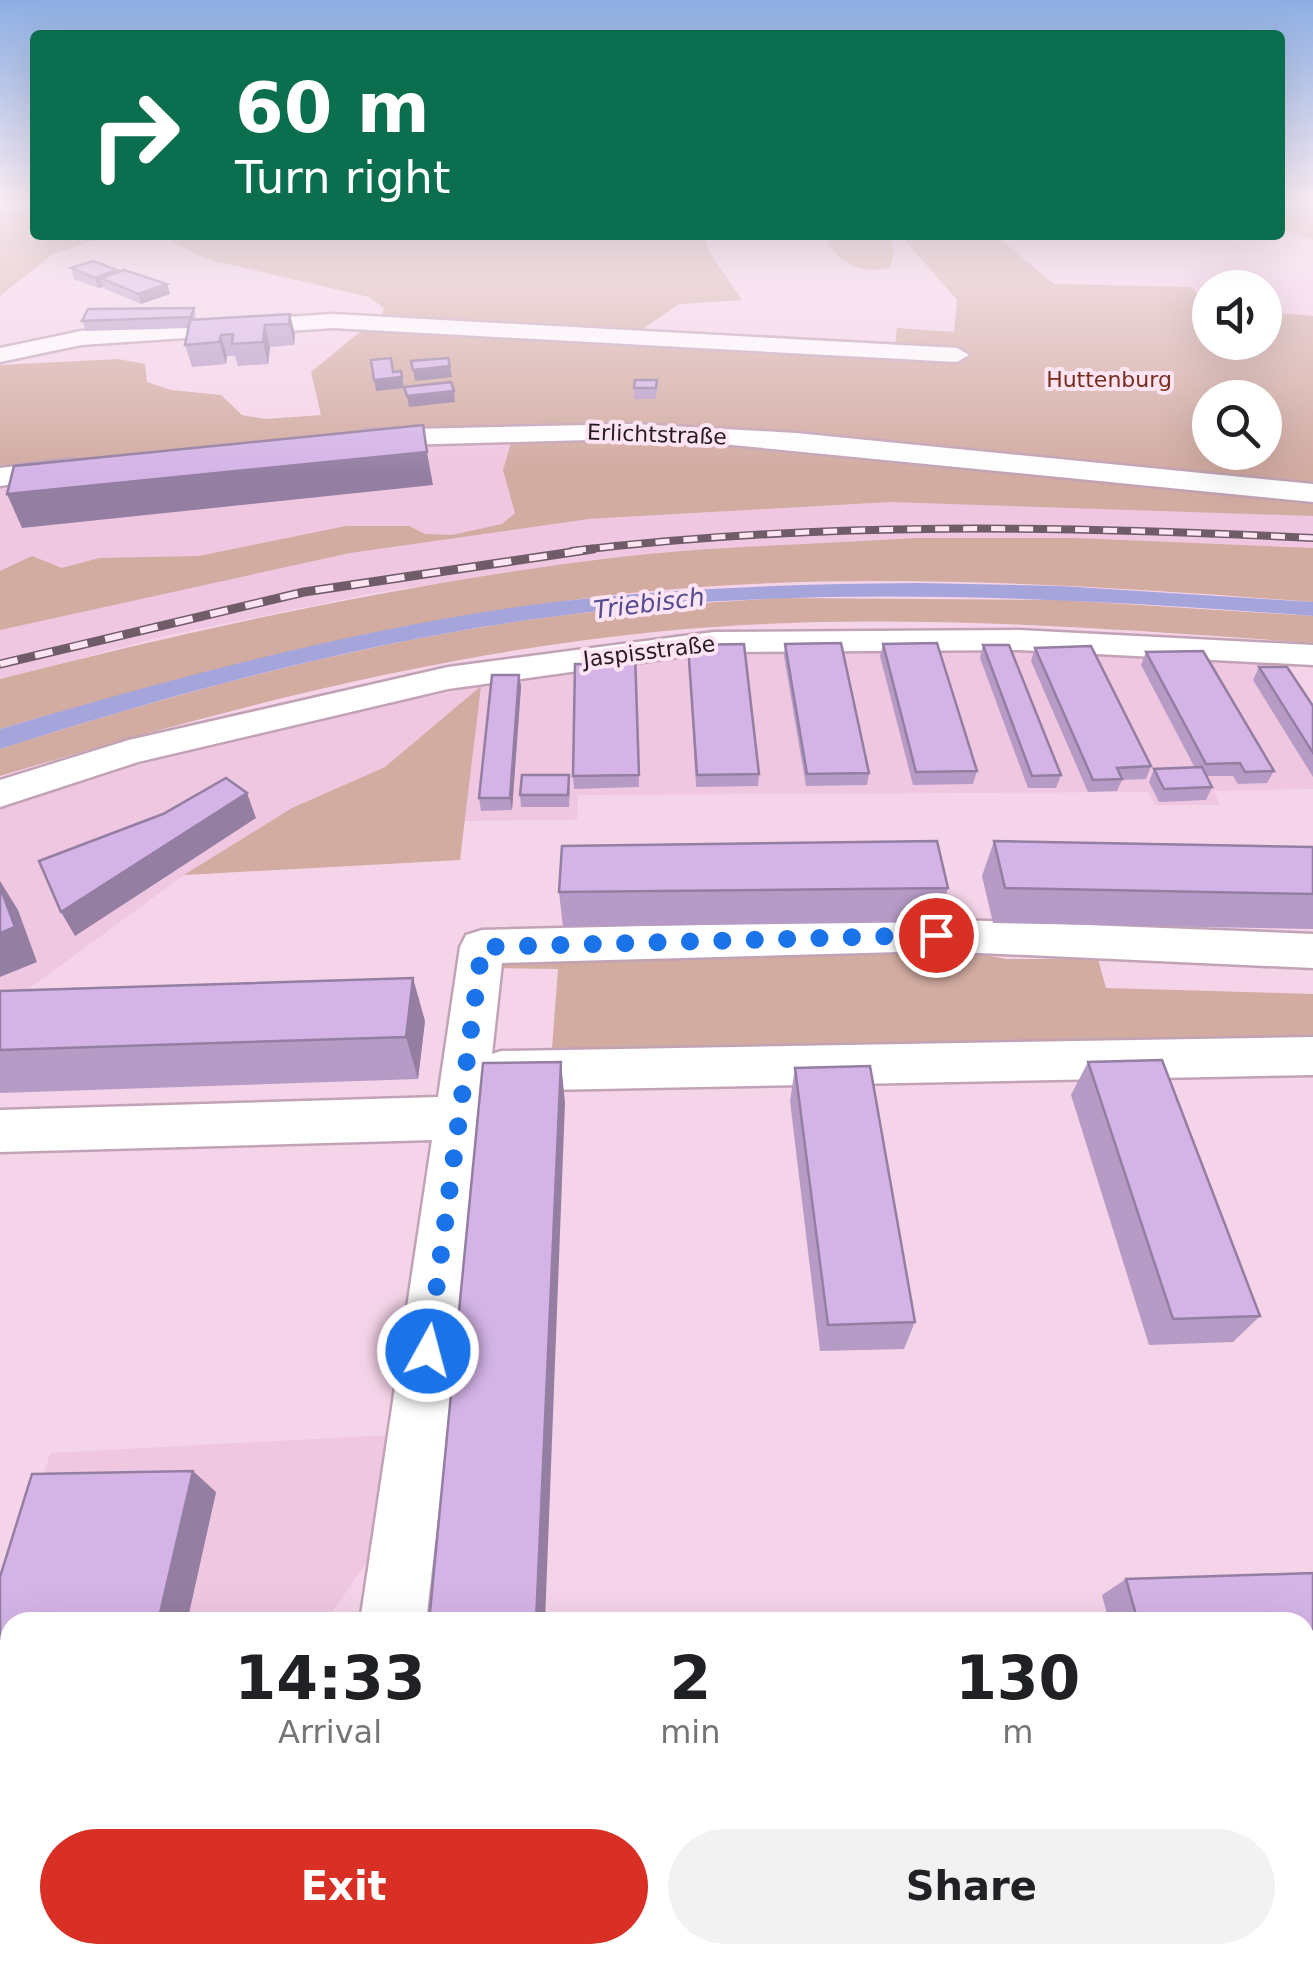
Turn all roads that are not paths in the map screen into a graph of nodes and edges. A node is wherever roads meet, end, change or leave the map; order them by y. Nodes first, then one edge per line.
1 (0, 336) edge
2 (81, 338) junction
3 (0, 355) edge
4 (957, 355) dead end
5 (338, 439) edge
6 (94, 466) edge
7 (0, 477) edge
8 (1313, 492) edge
9 (1313, 655) edge
10 (0, 794) edge
11 (1313, 950) edge
12 (1313, 1056) edge
13 (461, 1095) junction
14 (0, 1131) edge
15 (395, 1612) edge

1 - 2 street
2 - 3 street
2 - 4 street
5 - 8 street, Erlichtstraße
6 - 7 street
9 - 10 street, Jaspisstraße
11 - 13 street
12 - 13 street
13 - 14 street
13 - 15 street

